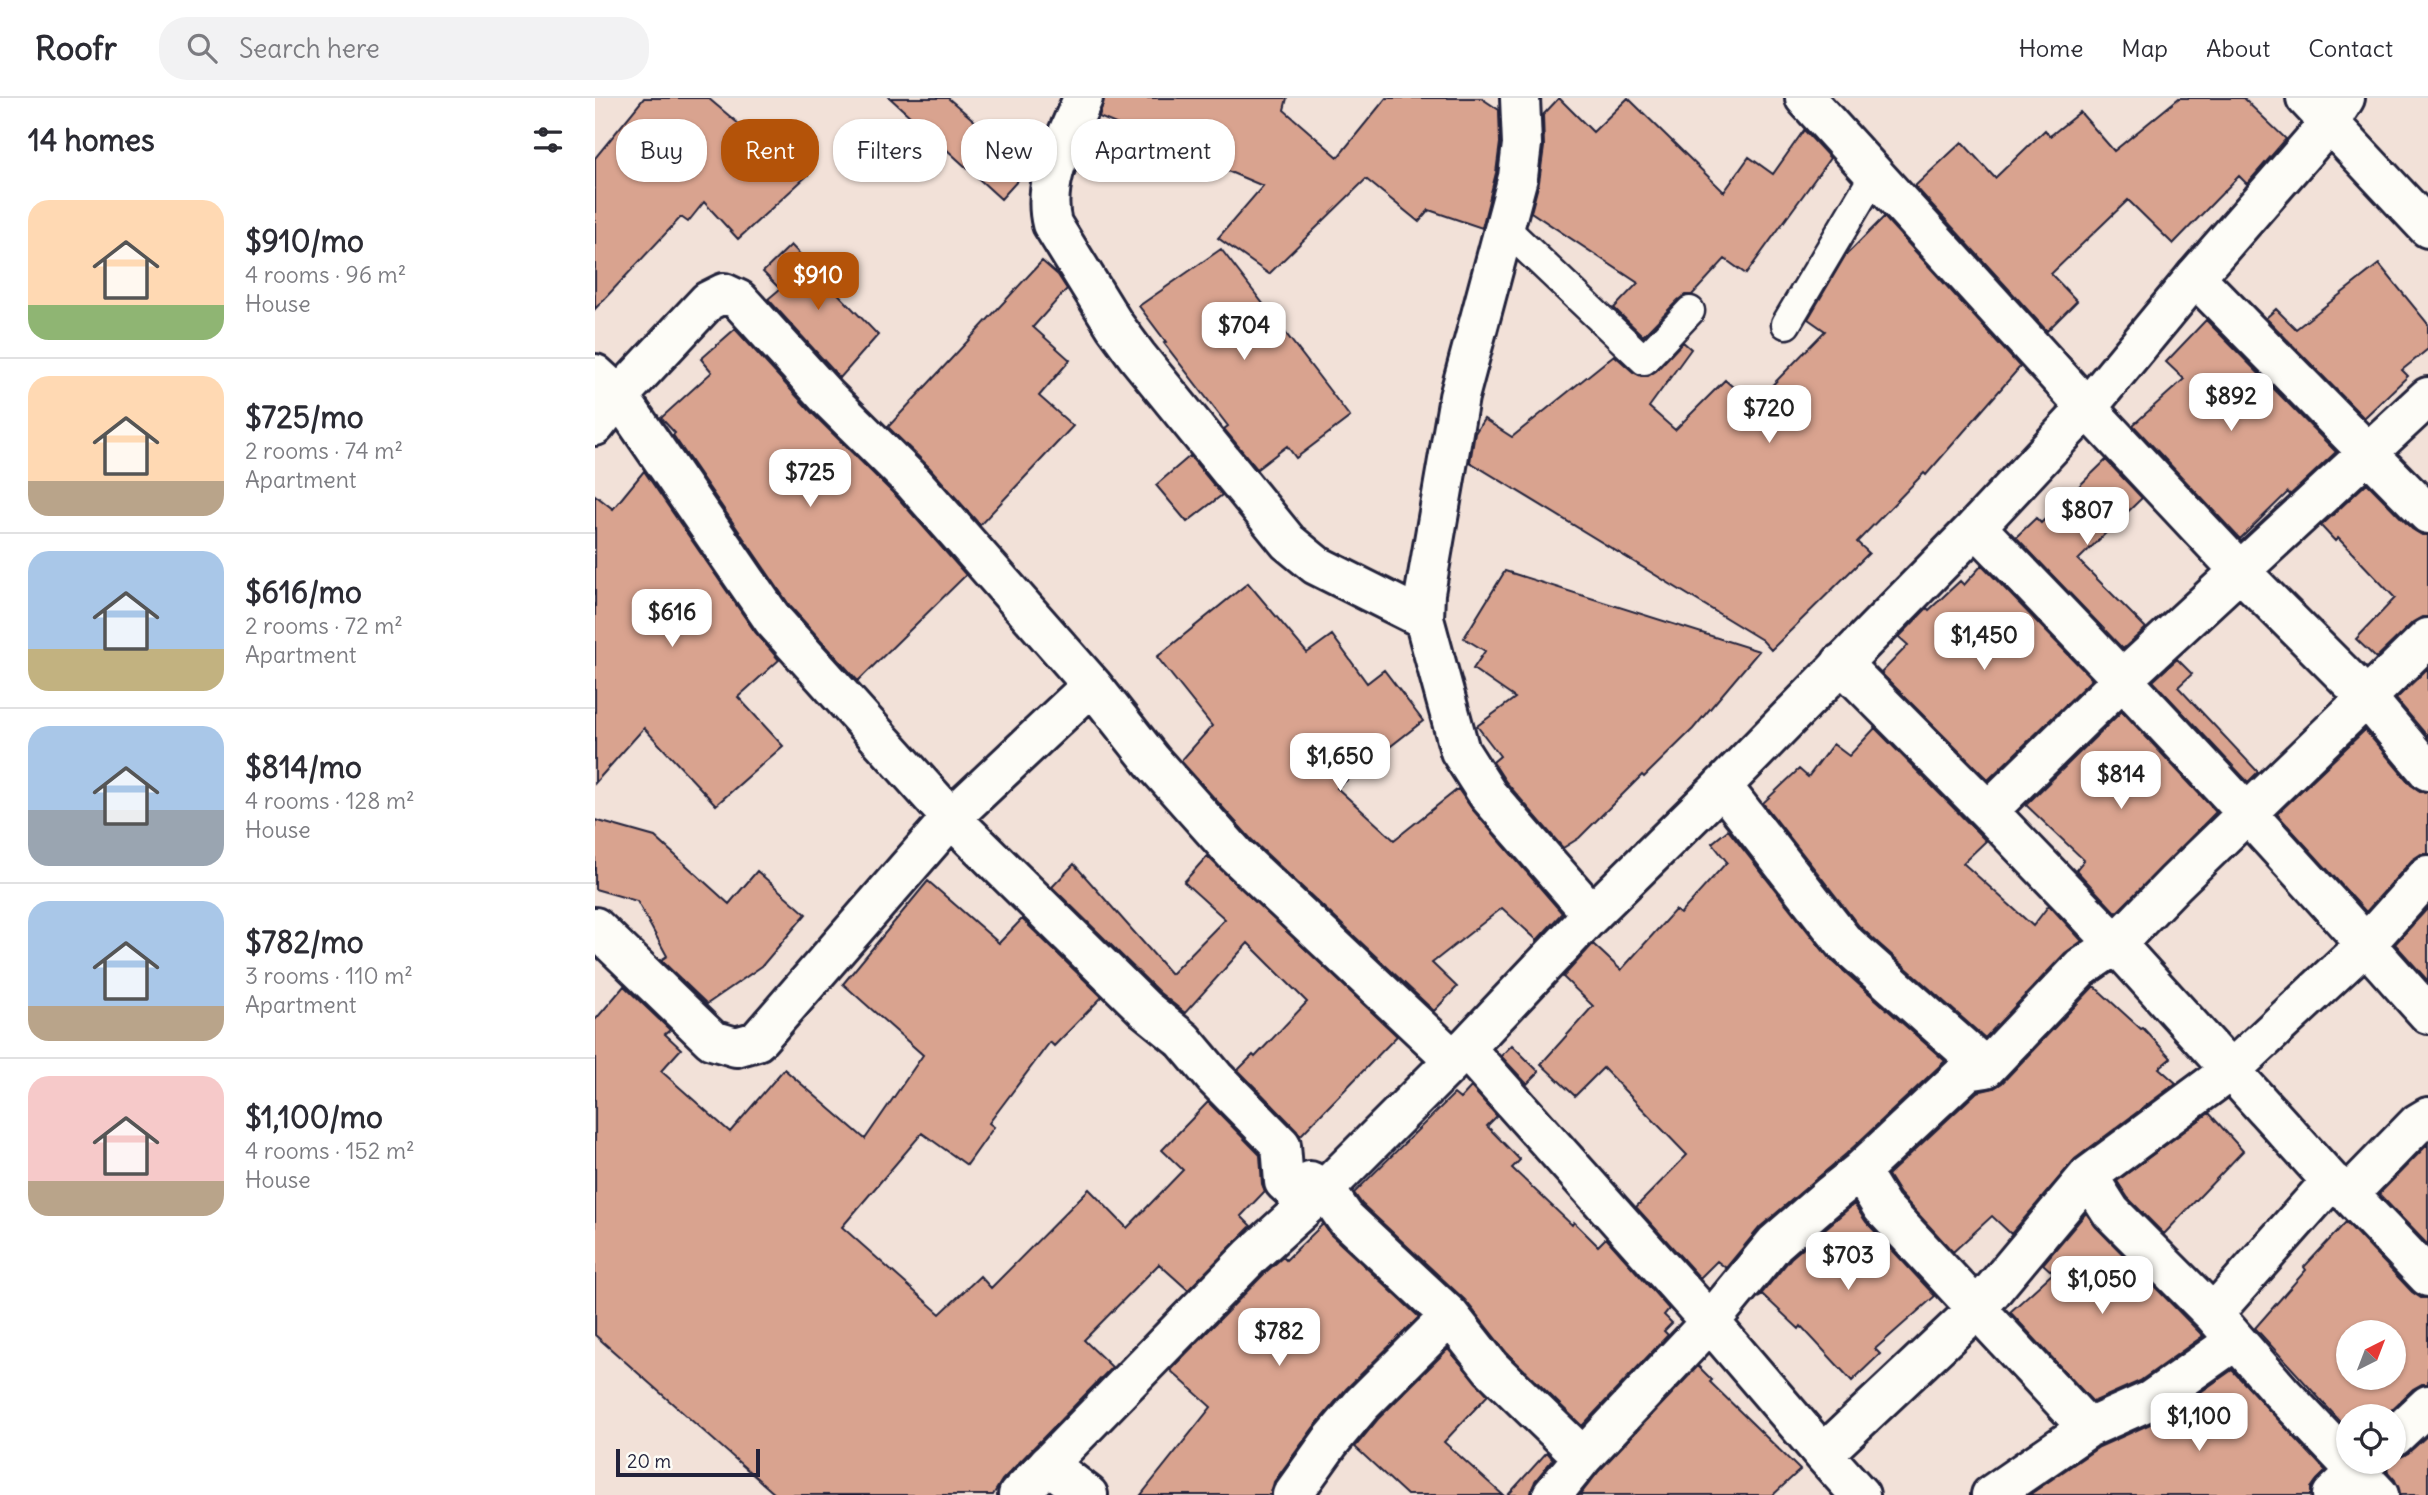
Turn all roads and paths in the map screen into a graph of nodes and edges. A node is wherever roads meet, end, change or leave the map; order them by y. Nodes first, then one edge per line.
1 (1083, 98) edge
2 (1520, 98) edge
3 (1804, 98) edge
4 (2327, 106) edge
5 (1875, 174) junction
6 (1505, 228) junction
7 (2428, 228) edge
8 (2195, 277) junction
9 (1690, 311) dead end
10 (1786, 324) dead end
11 (607, 385) edge
12 (2428, 397) edge
13 (2087, 408) junction
14 (595, 426) edge
15 (2368, 452) junction
16 (2428, 514) edge
17 (1976, 527) junction
18 (2240, 571) junction
19 (1424, 619) junction
20 (2428, 638) edge
21 (1841, 663) junction
22 (2123, 678) junction
23 (1092, 685) junction
24 (2366, 697) junction
25 (2428, 771) edge
26 (1722, 786) junction
27 (1988, 811) junction
28 (2248, 812) junction
29 (951, 818) junction
30 (2428, 875) edge
31 (1592, 914) junction
32 (595, 927) edge
33 (2116, 944) junction
34 (2366, 944) junction
35 (2428, 1014) edge
36 (1460, 1054) junction
37 (1986, 1068) junction
38 (2231, 1070) junction
39 (2428, 1117) edge
40 (1860, 1171) junction
41 (2088, 1176) junction
42 (2340, 1188) junction
43 (1325, 1189) junction
44 (2428, 1277) edge
45 (1977, 1309) junction
46 (1450, 1316) junction
47 (1710, 1322) junction
48 (2224, 1328) junction
49 (2428, 1405) edge
50 (2406, 1426) edge
51 (2088, 1428) junction
52 (1583, 1457) junction
53 (1048, 1464) junction
54 (1838, 1480) edge
55 (2359, 1481) edge
56 (1018, 1495) edge
57 (1088, 1495) edge
58 (1292, 1495) edge
59 (1552, 1495) edge
60 (1991, 1495) edge

1 - 19 street
2 - 6 street
3 - 5 street
4 - 7 street
4 - 8 street
5 - 10 lane
5 - 13 street
6 - 9 lane
6 - 19 street
8 - 13 street
8 - 15 street
11 - 14 street
11 - 23 street
11 - 29 street
12 - 15 street
13 - 17 street
13 - 18 street
15 - 16 street
15 - 18 street
17 - 21 street
17 - 22 street
18 - 22 street
18 - 24 street
19 - 31 street
20 - 24 street
21 - 26 street
21 - 27 street
22 - 27 street
22 - 28 street
23 - 29 street
23 - 36 street
24 - 25 street
24 - 28 street
26 - 31 street
26 - 37 street
27 - 33 street
28 - 33 street
28 - 34 street
29 - 32 street
29 - 43 street
30 - 34 street
31 - 36 street
33 - 37 street
33 - 38 street
34 - 35 street
34 - 38 street
36 - 43 street
36 - 47 street
37 - 40 street
38 - 41 street
38 - 42 street
39 - 42 street
40 - 45 street
40 - 47 street
41 - 45 street
41 - 48 street
42 - 44 street
42 - 48 street
43 - 46 street
43 - 53 street
45 - 51 street
45 - 54 street
46 - 52 street
46 - 58 street
47 - 52 street
47 - 54 street
48 - 51 street
48 - 55 street
49 - 50 street
51 - 60 street
52 - 59 street
53 - 56 street
53 - 57 street

